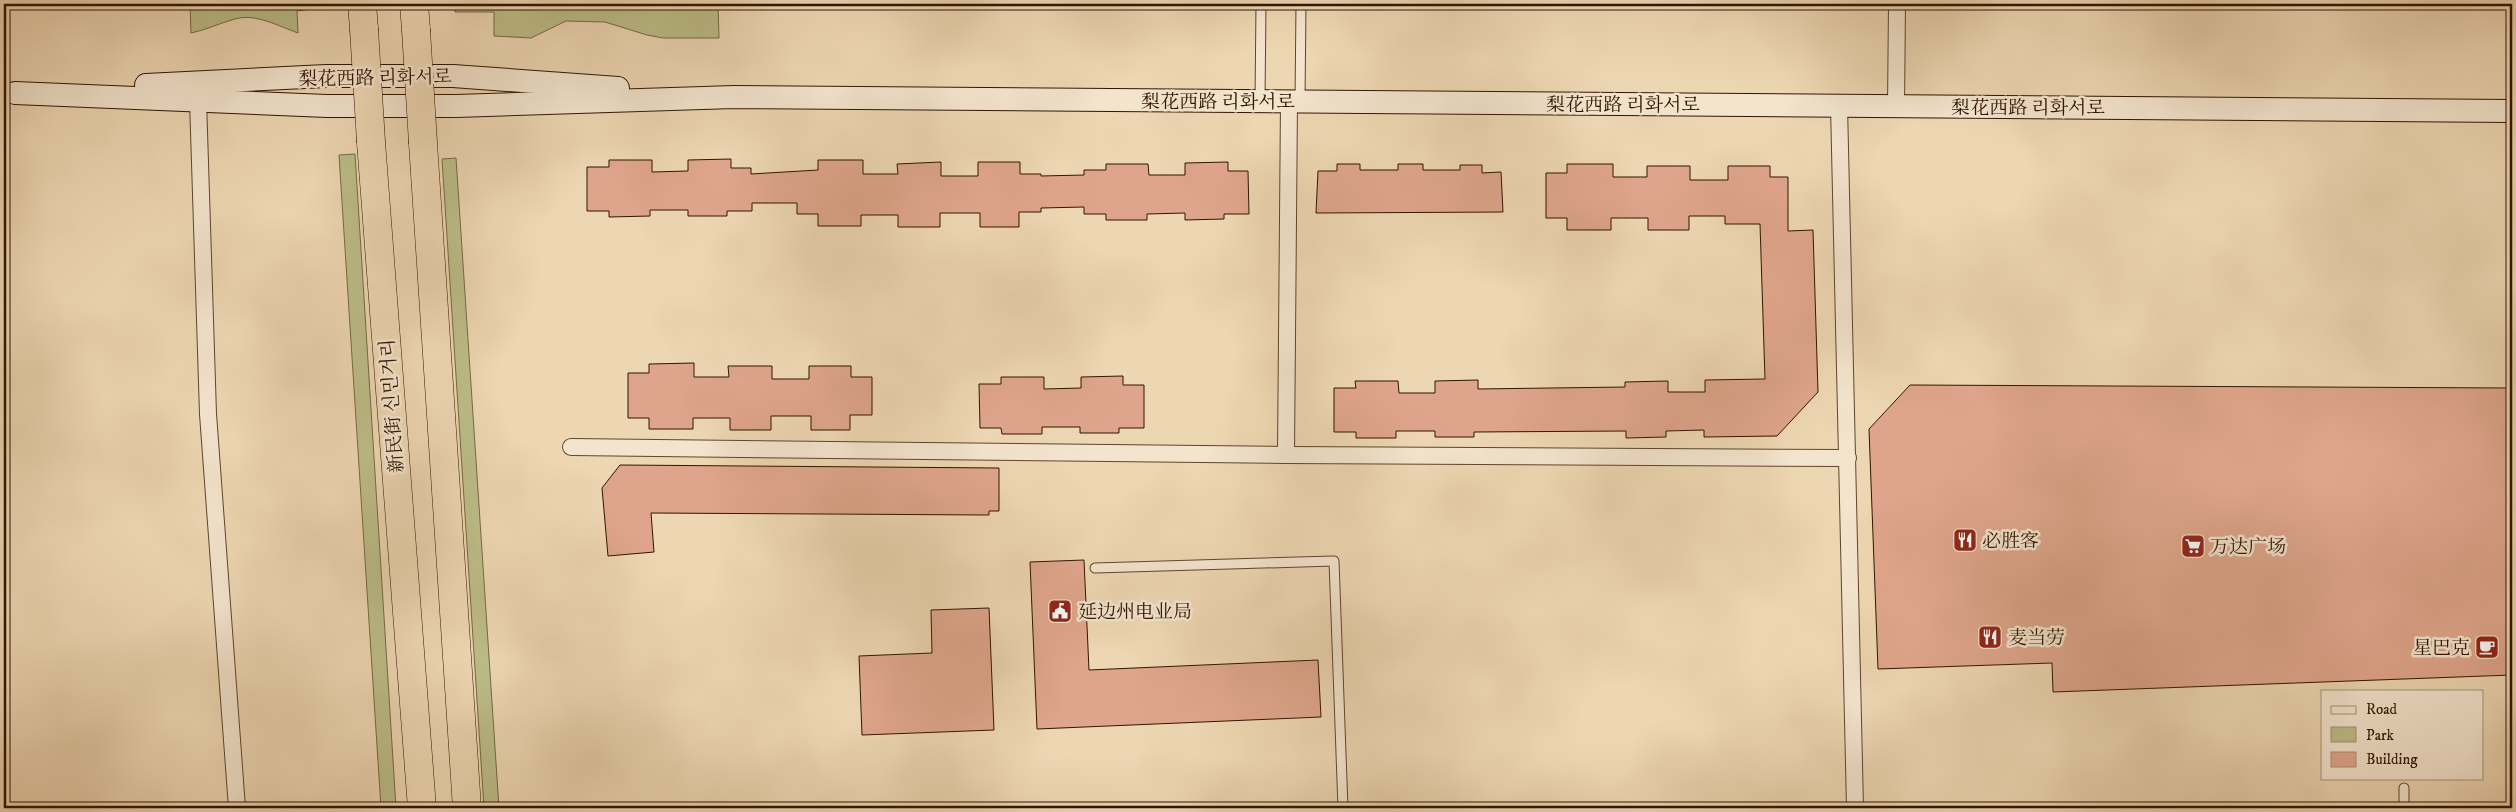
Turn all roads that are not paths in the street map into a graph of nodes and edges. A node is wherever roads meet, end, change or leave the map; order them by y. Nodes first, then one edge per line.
1 (1261, 4) edge
2 (1301, 4) edge
3 (1897, 4) edge
4 (363, 16) edge
5 (415, 17) edge
6 (9, 93) edge
7 (734, 97) junction
8 (198, 100) junction
9 (1260, 101) junction
10 (1294, 101) junction
11 (1839, 105) junction
12 (1896, 106) junction
13 (2512, 111) edge
14 (571, 446) dead end
15 (1286, 455) junction
16 (1848, 458) junction
17 (1095, 568) dead end
18 (2404, 788) dead end
19 (237, 808) edge
20 (422, 808) edge
21 (468, 808) edge
22 (1342, 808) edge
23 (1855, 808) edge
24 (2404, 808) edge

1 - 9 lane
2 - 10 lane
3 - 12 street
4 - 20 highway, 新民街 신민거리, bridge
5 - 21 highway, bridge
6 - 7 street, 梨花西路 리화서로
6 - 8 street, 梨花西路 리화서로
7 - 8 street, 梨花西路 리화서로
7 - 9 street, 梨花西路 리화서로
8 - 19 street
9 - 10 street, 梨花西路 리화서로
10 - 11 street, 梨花西路 리화서로
10 - 15 street
11 - 12 street, 梨花西路 리화서로
11 - 16 street
12 - 13 street, 梨花西路 리화서로
14 - 15 street
15 - 16 street
16 - 23 street
17 - 22 lane
18 - 24 lane

